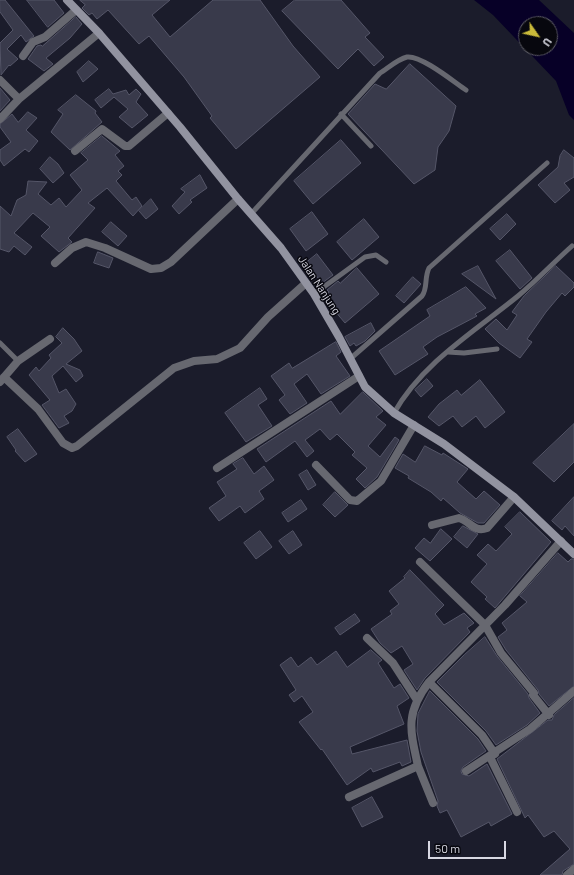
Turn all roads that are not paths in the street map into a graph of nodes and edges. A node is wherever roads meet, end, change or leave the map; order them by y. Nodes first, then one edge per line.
1 (68, 0) edge
2 (76, 10) junction
3 (99, 33) junction
4 (23, 56) dead end
5 (0, 80) edge
6 (466, 90) dead end
7 (19, 99) junction
8 (168, 113) junction
9 (341, 114) junction
10 (0, 119) edge
11 (371, 146) dead end
12 (75, 151) dead end
13 (547, 163) dead end
14 (238, 199) junction
15 (251, 214) junction
16 (572, 246) dead end
17 (386, 262) dead end
18 (55, 263) dead end
19 (306, 283) junction
20 (314, 294) junction
21 (50, 339) dead end
22 (0, 343) edge
23 (497, 350) dead end
24 (448, 352) junction
25 (350, 359) junction
26 (18, 361) junction
27 (359, 376) junction
28 (2, 380) edge
29 (394, 413) junction
30 (414, 425) junction
31 (316, 465) dead end
32 (217, 468) dead end
33 (514, 497) junction
34 (432, 525) dead end
35 (561, 541) junction
36 (573, 550) edge
37 (420, 562) dead end
38 (485, 626) junction
39 (367, 638) dead end
40 (429, 682) junction
41 (574, 691) edge
42 (417, 700) junction
43 (549, 715) junction
44 (492, 755) junction
45 (418, 766) junction
46 (466, 771) dead end
47 (349, 797) dead end
48 (433, 803) dead end
49 (517, 812) dead end
50 (574, 869) edge
51 (567, 875) edge

1 - 2 main road, Jalan Nanjung
2 - 3 main road, Jalan Nanjung
2 - 4 street
3 - 7 street
3 - 8 main road, Jalan Nanjung
5 - 7 street
6 - 9 lane
7 - 10 street
8 - 12 street
8 - 14 main road, Jalan Nanjung
9 - 11 lane
9 - 15 lane
13 - 25 lane
14 - 15 main road, Jalan Nanjung
14 - 18 street
15 - 19 main road, Jalan Nanjung
16 - 24 lane
17 - 20 lane
19 - 20 main road, Jalan Nanjung
19 - 28 street
20 - 25 main road, Jalan Nanjung
21 - 26 street
22 - 26 lane
23 - 24 lane
24 - 29 lane
25 - 27 main road, Jalan Nanjung
26 - 28 street
27 - 29 main road, Jalan Nanjung
27 - 32 street
29 - 30 main road, Jalan Nanjung
30 - 31 street
30 - 33 main road, Jalan Nanjung
33 - 34 street
33 - 35 main road, Jalan Nanjung
35 - 36 main road, Jalan Nanjung
35 - 38 street
37 - 38 street
38 - 40 street
38 - 43 street
39 - 42 street
40 - 42 street
40 - 44 street
41 - 43 street
42 - 45 street
43 - 44 street
44 - 46 street
44 - 49 street
45 - 47 street
45 - 48 street
50 - 51 street

